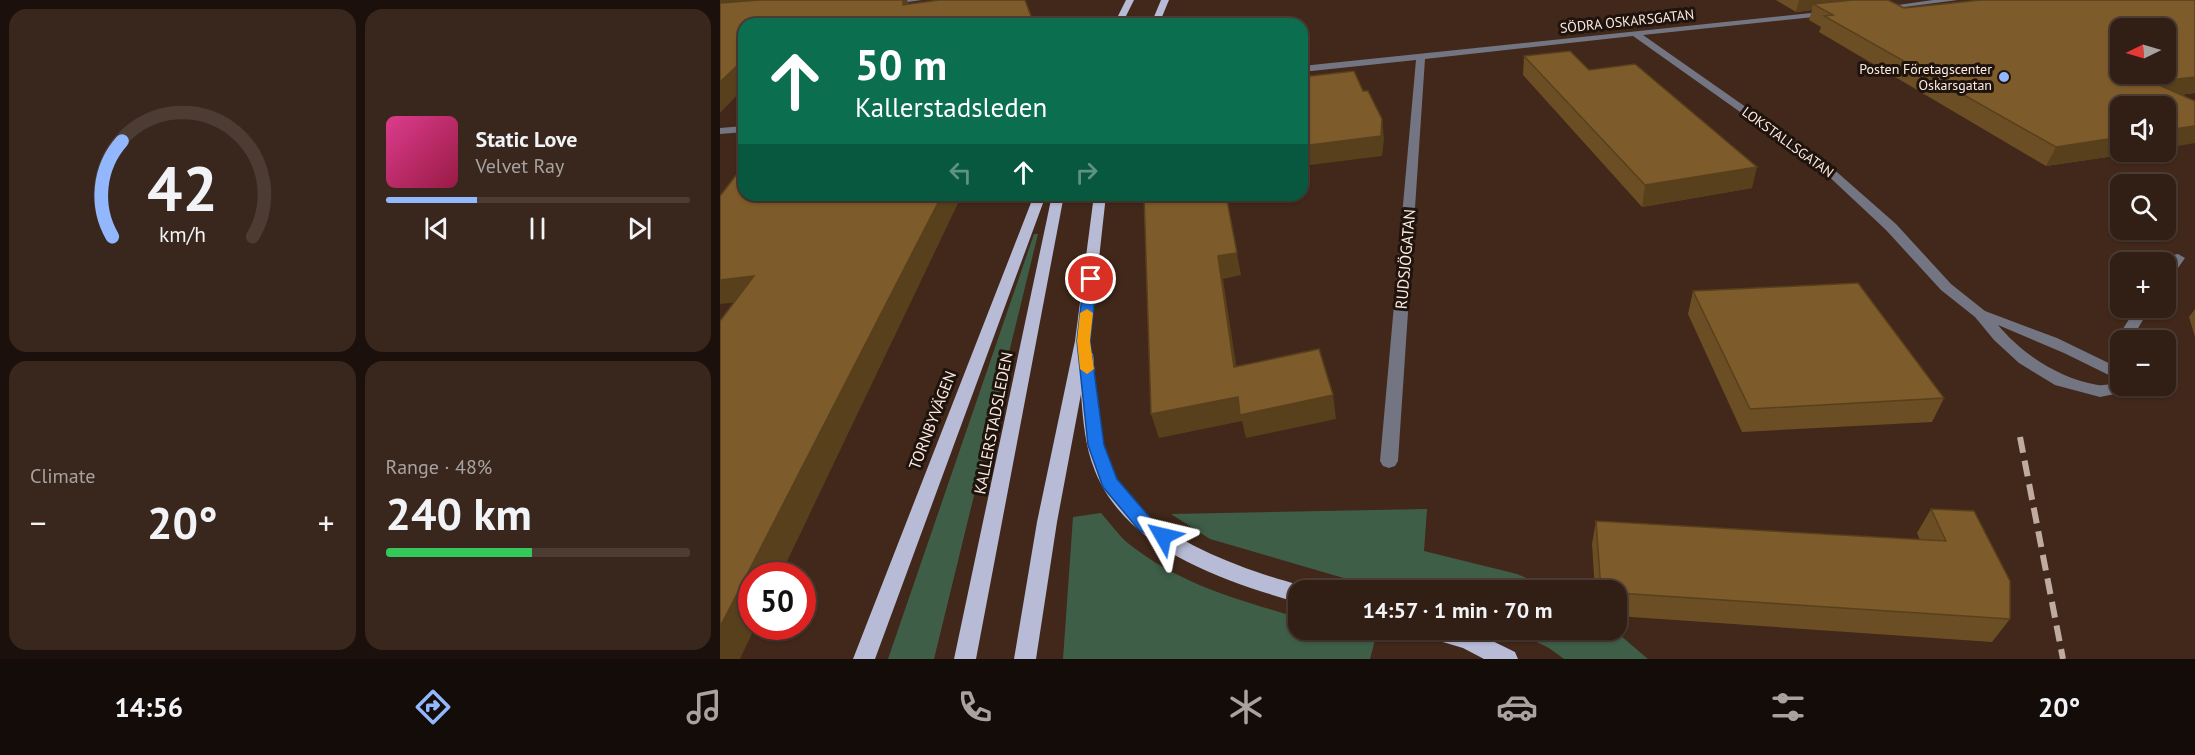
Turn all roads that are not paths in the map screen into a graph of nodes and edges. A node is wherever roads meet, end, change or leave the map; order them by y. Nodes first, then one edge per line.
1 (918, 0) edge
2 (1130, 0) edge
3 (1165, 0) edge
4 (1954, 0) edge
5 (879, 3) edge
6 (1867, 9) edge
7 (1835, 13) edge
8 (1121, 18) edge
9 (1158, 18) edge
10 (1635, 34) junction
11 (1421, 56) junction
12 (1308, 68) edge
13 (738, 130) edge
14 (720, 131) edge
15 (1038, 201) edge
16 (1057, 201) edge
17 (1099, 201) edge
18 (2178, 258) dead end
19 (2176, 261) edge
20 (1980, 314) junction
21 (1083, 341) junction
22 (2110, 369) edge
23 (2110, 389) edge
24 (1389, 461) dead end
25 (1288, 591) edge
26 (1469, 640) edge
27 (864, 659) edge
28 (965, 659) edge
29 (1026, 659) edge
30 (1507, 659) edge

1 - 5 street
2 - 8 main road
3 - 9 main road
4 - 6 street
7 - 10 street, SÖDRA OSKARSGATAN
10 - 11 street, SÖDRA OSKARSGATAN
10 - 20 street, LOKSTALLSGATAN
11 - 12 street, SÖDRA OSKARSGATAN
11 - 24 street, RUDSJÖGATAN
13 - 14 street
15 - 27 main road, TORNBYVÄGEN
16 - 28 main road, KALLERSTADSLEDEN
17 - 21 main road
18 - 19 street
20 - 22 street, LOKSTALLSGATAN
20 - 23 street, LOKSTALLSGATAN
21 - 25 main road
21 - 29 main road
26 - 30 main road

